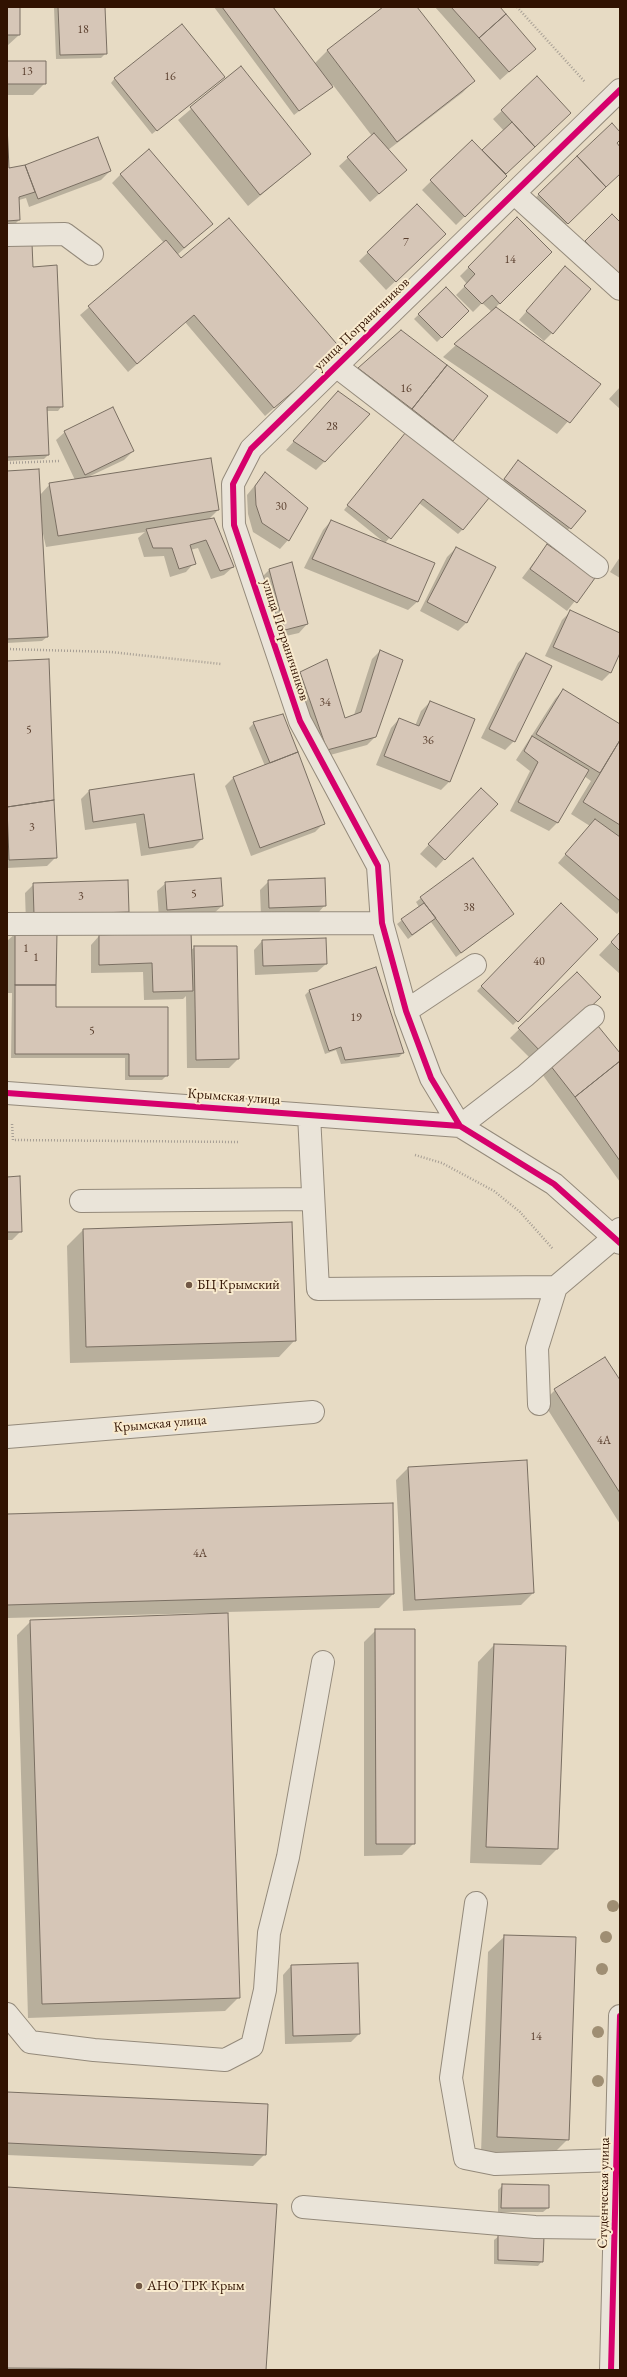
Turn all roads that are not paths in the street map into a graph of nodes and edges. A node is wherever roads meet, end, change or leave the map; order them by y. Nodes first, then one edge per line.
1 (613, 97) edge
2 (515, 194) junction
3 (7, 235) edge
4 (92, 254) dead end
5 (620, 289) edge
6 (336, 366) junction
7 (597, 567) dead end
8 (382, 923) junction
9 (7, 924) edge
10 (475, 965) dead end
11 (406, 1011) junction
12 (593, 1016) dead end
13 (8, 1094) edge
14 (309, 1115) junction
15 (460, 1126) junction
16 (313, 1199) junction
17 (81, 1201) dead end
18 (618, 1236) edge
19 (556, 1287) junction
20 (540, 1404) dead end
21 (313, 1412) dead end
22 (7, 1437) edge
23 (323, 1662) dead end
24 (476, 1903) dead end
25 (7, 2014) edge
26 (620, 2016) edge
27 (617, 2160) junction
28 (304, 2207) dead end
29 (615, 2228) junction
30 (611, 2370) edge

1 - 2 street, улица Пограничников
2 - 5 street
2 - 6 street, улица Пограничников
3 - 4 street
6 - 7 street
6 - 8 street, улица Пограничников
8 - 9 street
8 - 11 street, улица Пограничников
10 - 11 street
11 - 15 street, улица Пограничников
12 - 15 street
13 - 14 street, Крымская улица
14 - 15 street, Крымская улица
14 - 16 street
15 - 18 street, улица Пограничников
16 - 17 street
16 - 19 street
18 - 19 street
19 - 20 street
21 - 22 street, Крымская улица
23 - 25 street
24 - 27 street
26 - 27 street, Студенческая улица
27 - 29 street, Студенческая улица
28 - 29 street
29 - 30 street, Студенческая улица

